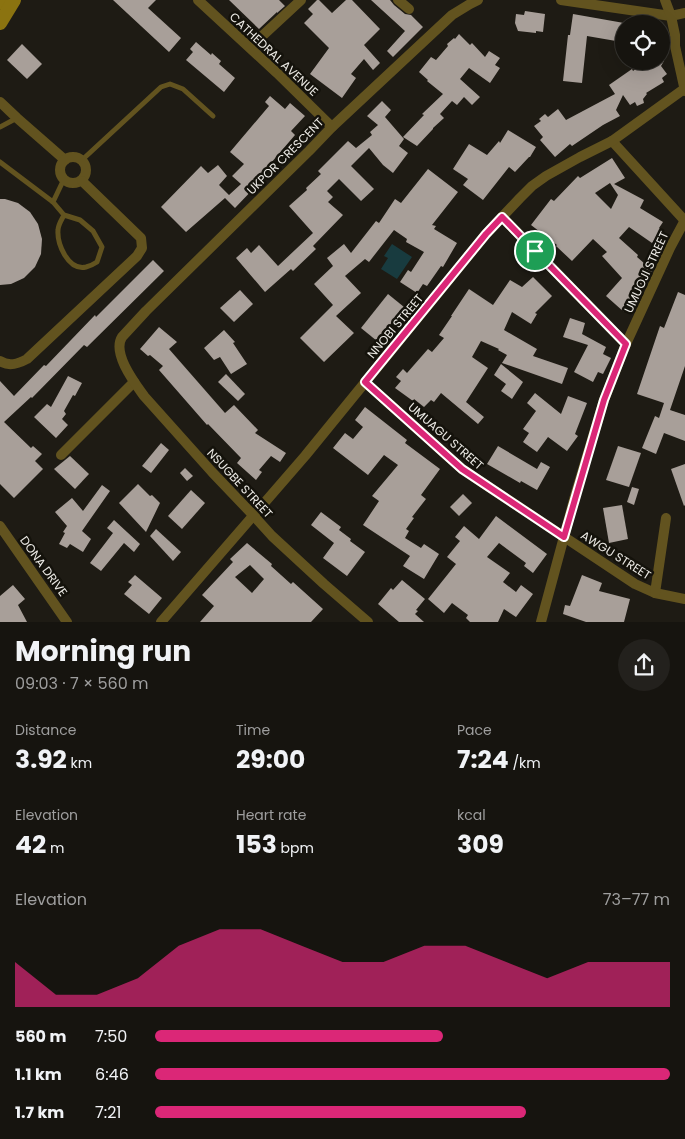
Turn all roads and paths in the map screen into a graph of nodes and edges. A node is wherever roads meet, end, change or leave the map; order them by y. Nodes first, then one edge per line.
1 (14, 0) edge
2 (198, 0) edge
3 (300, 0) edge
4 (398, 0) edge
5 (478, 0) edge
6 (561, 0) edge
7 (664, 0) edge
8 (409, 9) dead end
9 (685, 14) edge
10 (671, 16) junction
11 (0, 23) edge
12 (260, 38) dead end
13 (685, 90) edge
14 (0, 102) edge
15 (213, 116) dead end
16 (17, 118) junction
17 (332, 126) junction
18 (0, 127) edge
19 (612, 141) junction
20 (65, 160) junction
21 (82, 160) junction
22 (0, 162) edge
23 (64, 179) junction
24 (82, 181) junction
25 (53, 202) junction
26 (64, 215) junction
27 (502, 217) junction
28 (685, 220) edge
29 (119, 342) joint
30 (626, 344) junction
31 (0, 361) edge
32 (134, 382) junction
33 (365, 382) junction
34 (60, 455) dead end
35 (253, 515) junction
36 (666, 518) dead end
37 (0, 526) edge
38 (564, 537) junction
39 (655, 593) junction
40 (685, 599) edge
41 (67, 622) edge
42 (161, 622) edge
43 (368, 622) edge
44 (541, 622) edge

1 - 11 street
2 - 17 street, CATHEDRAL AVENUE
3 - 12 street
4 - 8 street
5 - 17 street, UKPOR CRESCENT
6 - 10 street
7 - 10 street
9 - 10 street
10 - 13 street
13 - 19 street, NNOBI STREET
14 - 16 street
15 - 21 lane
16 - 18 lane
16 - 20 street
17 - 29 street, UKPOR CRESCENT
19 - 27 street, NNOBI STREET
19 - 28 street
20 - 21 street
20 - 23 street
21 - 24 street
22 - 25 lane
23 - 24 street
23 - 25 lane
24 - 31 street
25 - 26 lane
26 - 26 lane
27 - 30 street
27 - 33 street, NNOBI STREET
28 - 30 street, UMUOJI STREET
29 - 32 street, NSUGBE STREET
30 - 38 street, UMUOJI STREET
32 - 34 street
32 - 35 street, NSUGBE STREET
33 - 35 street, NNOBI STREET
33 - 38 street, UMUAGU STREET
35 - 42 street, NNOBI STREET
35 - 43 street, NSUGBE STREET
36 - 39 street
37 - 41 street, DONA DRIVE
38 - 39 street, AWGU STREET
38 - 44 street, UMUOJI STREET
39 - 40 street, AWGU STREET

